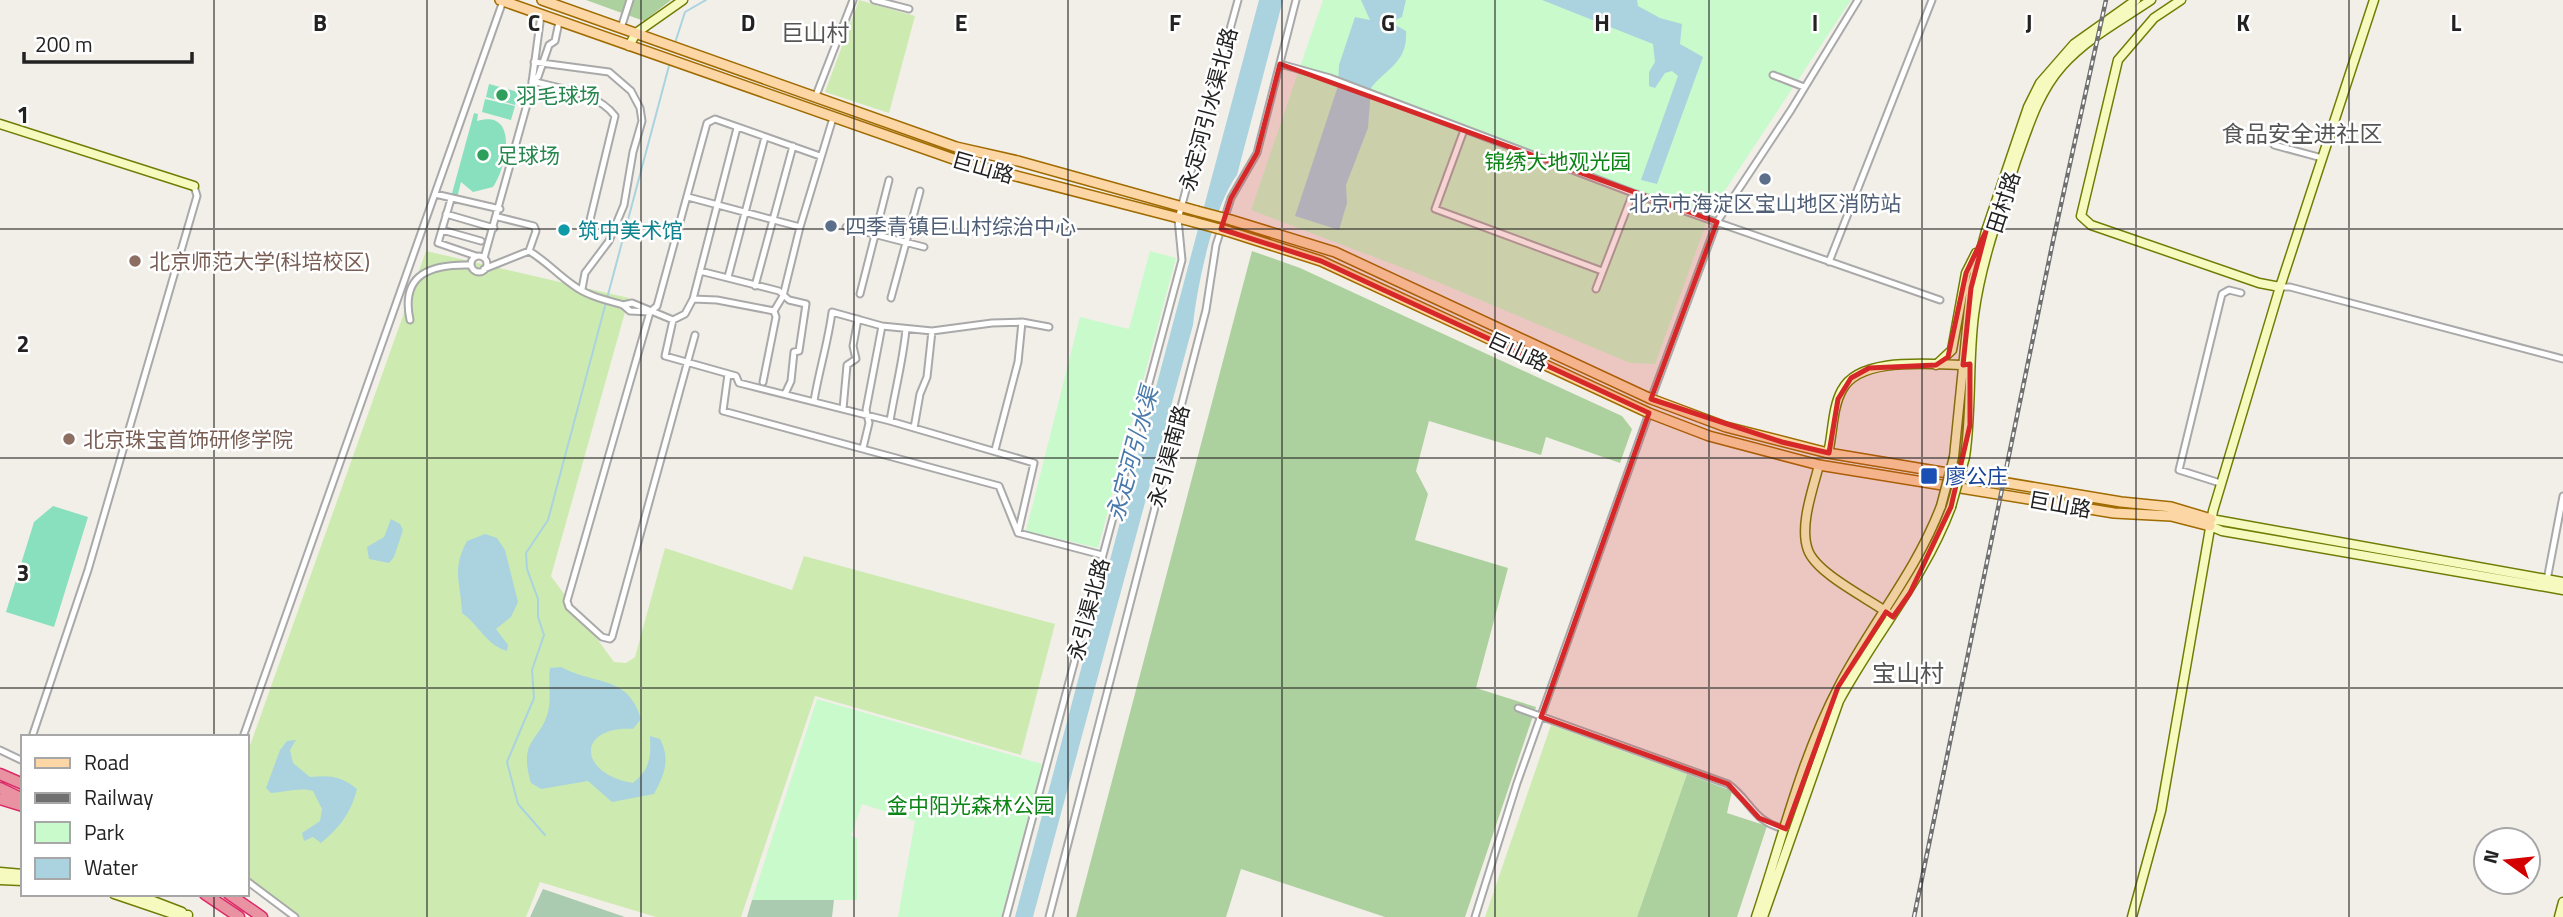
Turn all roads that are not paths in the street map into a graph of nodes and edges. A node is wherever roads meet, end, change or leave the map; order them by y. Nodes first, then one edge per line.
1 (542, 0) edge
2 (630, 0) edge
3 (683, 0) edge
4 (853, 0) edge
5 (874, 0) edge
6 (1238, 0) edge
7 (1296, 0) edge
8 (1858, 0) edge
9 (1932, 0) edge
10 (2136, 0) edge
11 (2151, 0) edge
12 (2181, 0) edge
13 (2374, 0) edge
14 (501, 1) edge
15 (569, 5) edge
16 (909, 9) dead end
17 (541, 15) junction
18 (559, 22) junction
19 (621, 28) junction
20 (636, 33) junction
21 (536, 42) junction
22 (549, 45) junction
23 (629, 46) junction
24 (534, 62) junction
25 (542, 64) junction
26 (1280, 64) junction
27 (1773, 75) dead end
28 (531, 81) junction
29 (1804, 87) junction
30 (814, 99) junction
31 (833, 118) junction
32 (0, 124) edge
33 (737, 128) junction
34 (1464, 130) junction
35 (765, 136) junction
36 (2274, 145) dead end
37 (793, 146) junction
38 (820, 156) junction
39 (2322, 158) junction
40 (889, 180) dead end
41 (194, 186) joint
42 (920, 191) dead end
43 (1633, 193) junction
44 (435, 194) junction
45 (688, 197) junction
46 (451, 199) junction
47 (717, 204) junction
48 (1181, 206) junction
49 (500, 209) junction
50 (745, 212) junction
51 (446, 214) junction
52 (498, 217) junction
53 (773, 219) junction
54 (1178, 219) junction
55 (1717, 222) junction
56 (589, 224) dead end
57 (800, 227) junction
58 (846, 227) dead end
59 (494, 228) junction
60 (442, 230) junction
61 (1986, 231) junction
62 (875, 234) junction
63 (481, 241) dead end
64 (905, 242) junction
65 (924, 247) dead end
66 (529, 251) junction
67 (476, 256) junction
68 (484, 258) junction
69 (1829, 262) junction
70 (471, 265) junction
71 (484, 270) junction
72 (700, 271) junction
73 (1602, 271) junction
74 (728, 277) junction
75 (755, 286) junction
76 (2280, 287) junction
77 (582, 289) junction
78 (1596, 289) dead end
79 (2241, 293) dead end
80 (860, 294) dead end
81 (783, 296) junction
82 (891, 298) dead end
83 (693, 299) junction
84 (1940, 300) dead end
85 (774, 311) junction
86 (650, 312) junction
87 (858, 319) junction
88 (410, 320) dead end
89 (673, 320) junction
90 (1022, 322) junction
91 (882, 326) junction
92 (1049, 327) dead end
93 (906, 329) junction
94 (932, 331) junction
95 (695, 335) dead end
96 (2563, 359) edge
97 (687, 363) junction
98 (1936, 365) junction
99 (1967, 365) junction
100 (728, 374) junction
101 (763, 383) dead end
102 (785, 394) junction
103 (1651, 399) junction
104 (814, 401) junction
105 (843, 409) junction
106 (1649, 413) junction
107 (867, 416) junction
108 (890, 421) junction
109 (914, 428) junction
110 (863, 448) junction
111 (995, 450) junction
112 (1828, 453) junction
113 (1819, 465) junction
114 (2220, 483) junction
115 (2563, 496) edge
116 (2211, 522) junction
117 (1018, 533) junction
118 (1102, 555) junction
119 (2547, 580) junction
120 (2563, 582) edge
121 (2563, 590) edge
122 (1889, 615) junction
123 (1518, 708) dead end
124 (1541, 717) junction
125 (33, 735) edge
126 (244, 735) edge
127 (0, 750) edge
128 (21, 760) edge
129 (0, 774) edge
130 (21, 784) edge
131 (0, 788) edge
132 (21, 798) edge
133 (0, 799) edge
134 (21, 805) edge
135 (1786, 829) junction
136 (0, 872) edge
137 (21, 874) edge
138 (0, 880) edge
139 (21, 881) edge
140 (248, 882) edge
141 (120, 896) edge
142 (140, 896) edge
143 (208, 896) edge
144 (232, 896) edge
145 (2563, 902) edge
146 (189, 916) edge
147 (239, 917) edge
148 (262, 917) edge
149 (295, 917) edge
150 (1006, 917) edge
151 (1049, 917) edge
152 (1475, 917) edge
153 (1756, 917) edge
154 (1763, 917) edge
155 (2132, 917) edge
156 (2559, 917) edge

1 - 15 main road, 巨山路
2 - 19 street
3 - 20 main road
4 - 30 street
5 - 16 street
6 - 48 street, 永定河引水渠北路
7 - 26 street, 永引渠南路
8 - 29 street
9 - 69 street
10 - 61 main road, 田村路
11 - 99 main road, 田村路
12 - 76 main road
13 - 39 main road
14 - 17 main road, 巨山路
14 - 44 street
15 - 19 main road, 巨山路
17 - 18 main road, 巨山路
17 - 21 street
18 - 22 street
18 - 23 main road, 巨山路
19 - 20 main road, 巨山路
20 - 23 main road
20 - 30 main road, 巨山路
21 - 22 street
21 - 24 street
22 - 25 street
23 - 31 main road, 巨山路
24 - 25 street
24 - 28 street
25 - 28 street
25 - 77 street
26 - 34 street
26 - 151 street, 永引渠南路
27 - 29 street
28 - 49 street
28 - 56 street
29 - 55 street
30 - 48 main road, 巨山路
31 - 38 street
31 - 54 main road, 巨山路
32 - 41 main road
33 - 35 street
33 - 45 street
33 - 47 street
34 - 43 street
34 - 73 street
35 - 37 street
35 - 50 street
36 - 39 street
37 - 38 street
37 - 53 street
38 - 57 street
39 - 76 main road
40 - 62 street
41 - 125 street
42 - 64 street
43 - 55 street
43 - 73 street
44 - 46 street
44 - 126 street
45 - 47 street
45 - 86 street
46 - 49 street
46 - 51 street
47 - 50 street
47 - 72 street
48 - 54 street, 永定河引水渠北路
48 - 103 main road, 巨山路, bridge
49 - 52 street
50 - 53 street
50 - 74 street
51 - 59 street
51 - 60 street
52 - 59 street
52 - 66 street
53 - 57 street
53 - 75 street
54 - 106 main road, 巨山路, bridge
54 - 118 street, 永引渠北路
55 - 69 street
55 - 103 street
57 - 81 street
58 - 62 street
59 - 68 street
60 - 63 street
60 - 67 street
61 - 98 main road
61 - 99 main road, 田村路
62 - 64 street
62 - 80 street
64 - 65 street
64 - 82 street
66 - 71 street
66 - 77 street
67 - 68 street
67 - 70 street
68 - 71 street
69 - 84 street
70 - 71 street
70 - 88 street
72 - 74 street
72 - 83 street
73 - 78 street
74 - 75 street
75 - 81 street
76 - 96 street
76 - 114 main road
77 - 86 street
79 - 114 street
81 - 85 street
81 - 102 street
83 - 85 street
83 - 89 street
85 - 101 street
86 - 89 street
86 - 97 street
87 - 91 street
87 - 104 street
87 - 105 street
89 - 97 street
90 - 92 street
90 - 94 street
90 - 111 street
91 - 93 street
91 - 107 street
93 - 94 street
93 - 108 street
94 - 109 street
95 - 97 street
97 - 100 street
98 - 99 main road
98 - 112 main road
99 - 122 main road, 田村路, bridge
99 - 122 main road, 田村路, bridge
100 - 102 street
100 - 110 street
102 - 104 street
103 - 112 main road, 巨山路
104 - 105 street
105 - 107 street
106 - 113 main road, 巨山路
106 - 124 street
107 - 108 street
107 - 110 street
108 - 109 street
109 - 111 street
110 - 117 street
111 - 117 street
112 - 116 main road, 巨山路
113 - 116 main road, 巨山路
113 - 122 main road
114 - 116 main road
115 - 119 street
116 - 119 main road, 巨山路
116 - 121 main road, 巨山路
116 - 155 main road
117 - 118 street
118 - 150 street, 永引渠北路
119 - 120 main road, 巨山路
122 - 135 main road
122 - 154 main road
123 - 124 street
124 - 135 street
124 - 152 street
127 - 128 street
129 - 130 highway
131 - 132 highway
133 - 134 highway
135 - 153 main road
136 - 137 main road
138 - 139 main road
140 - 149 street
141 - 146 main road
142 - 146 main road
143 - 147 highway
144 - 148 highway
145 - 156 main road

